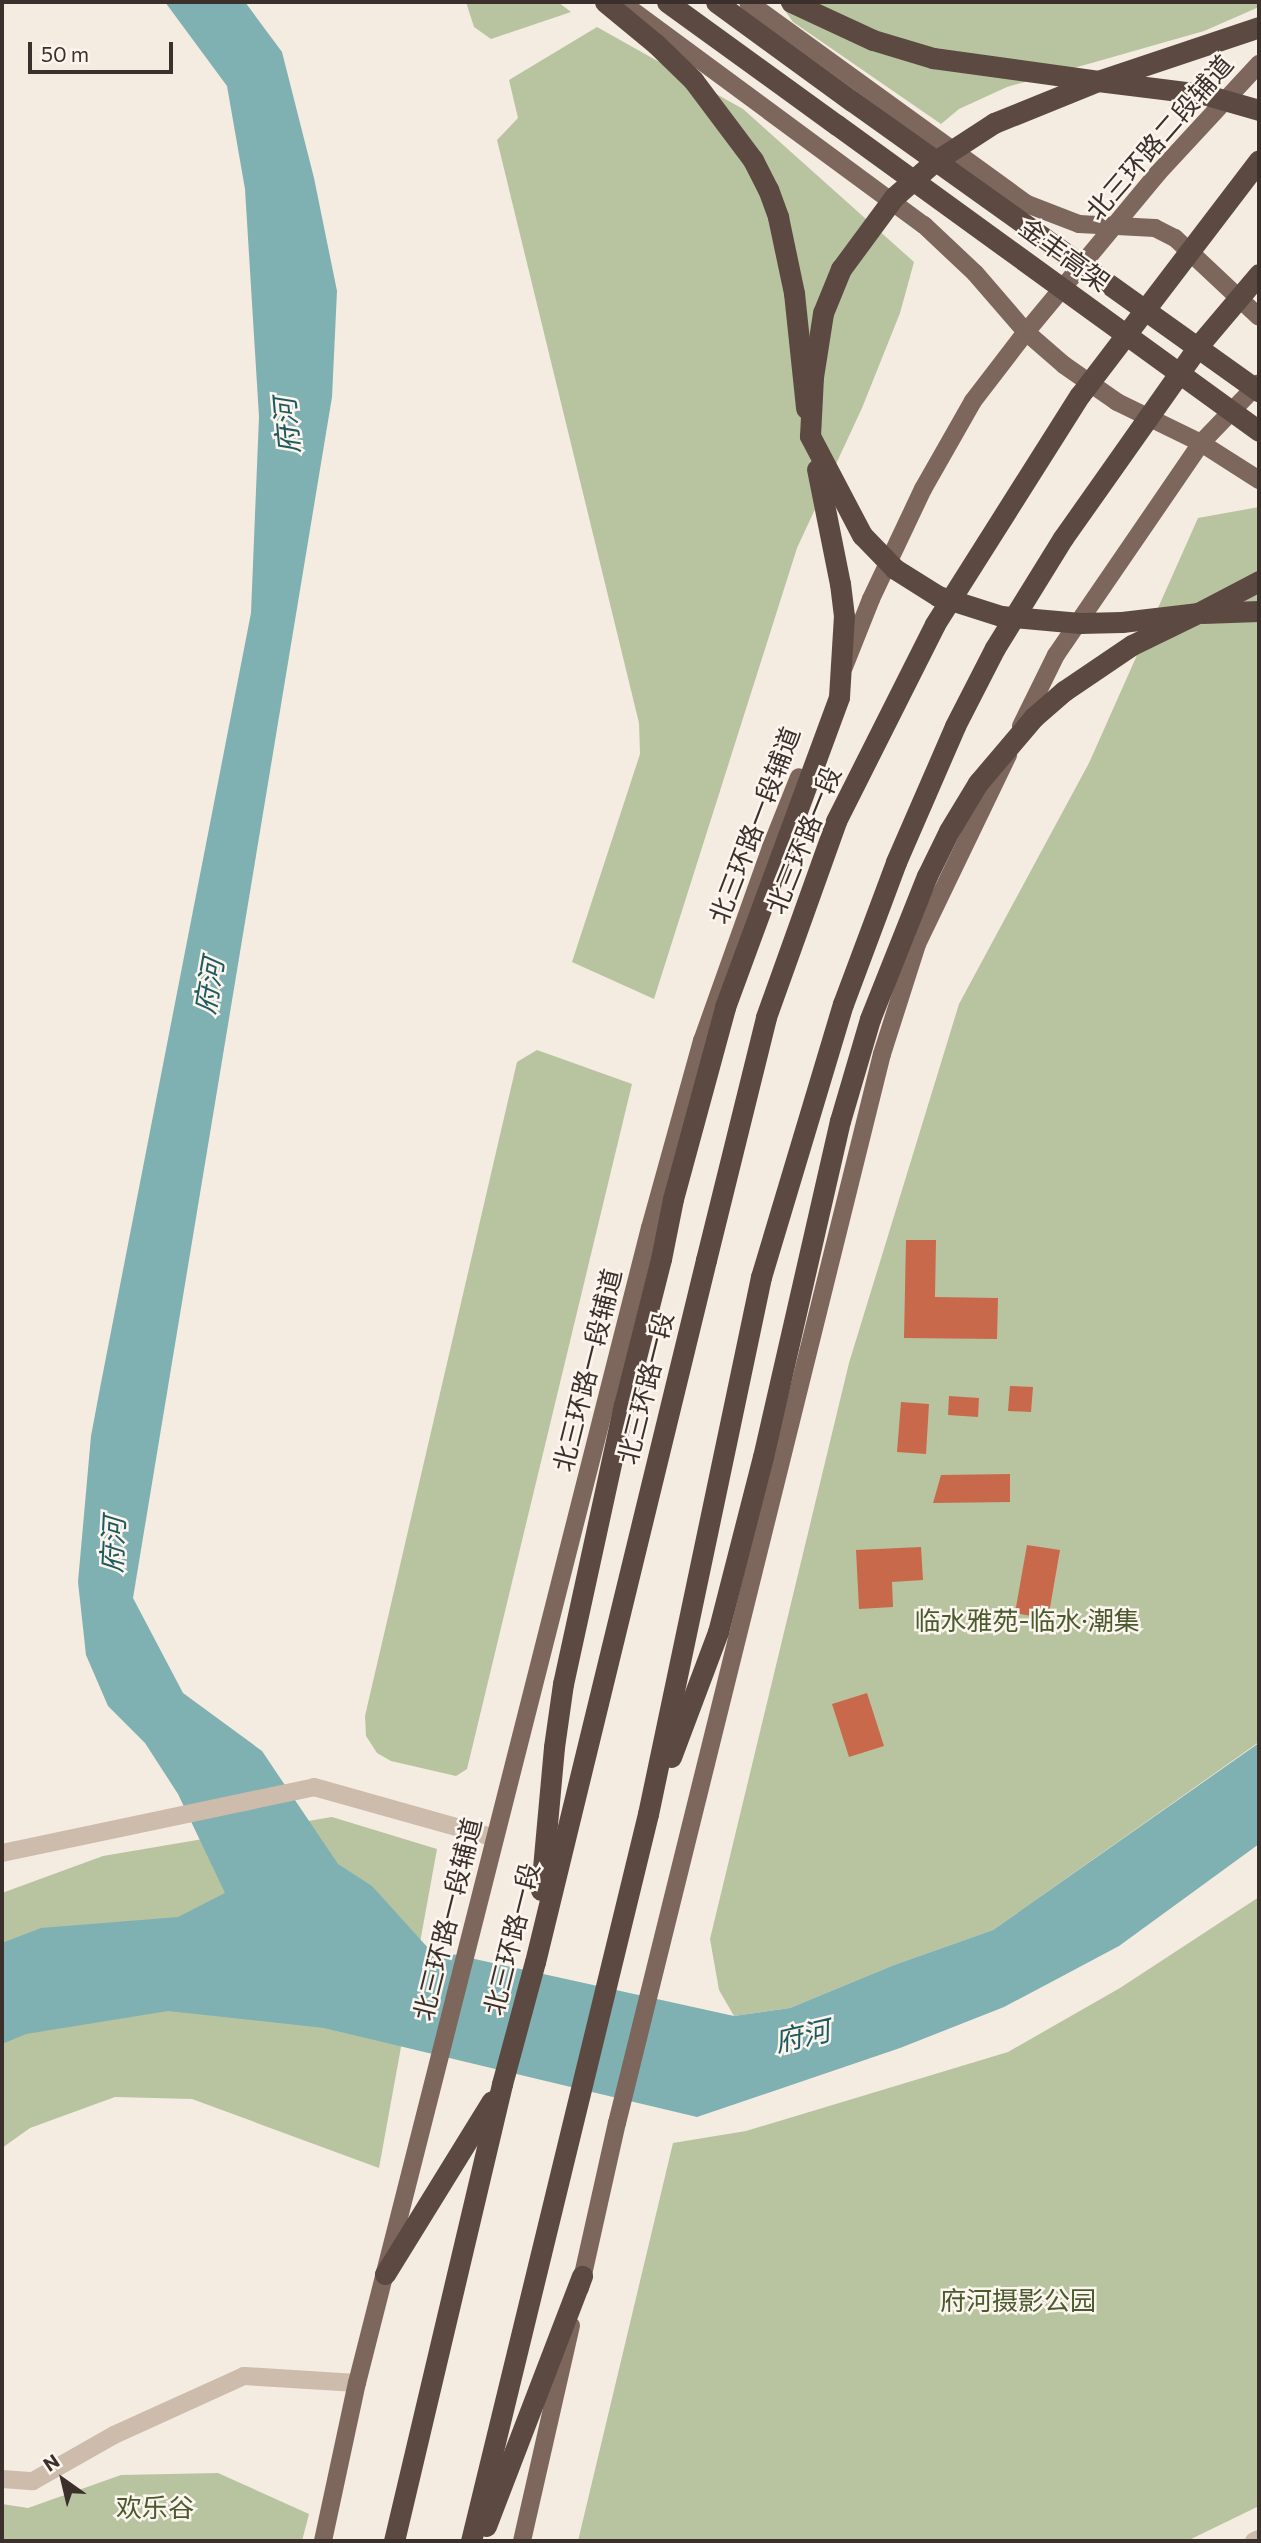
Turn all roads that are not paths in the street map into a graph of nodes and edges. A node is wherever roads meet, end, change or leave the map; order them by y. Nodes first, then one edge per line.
1 (605, 2) edge
2 (621, 2) edge
3 (667, 2) edge
4 (716, 2) edge
5 (748, 2) edge
6 (791, 2) edge
7 (1259, 27) edge
8 (1259, 64) edge
9 (1098, 81) junction
10 (1259, 110) edge
11 (1259, 160) edge
12 (1116, 224) junction
13 (1259, 274) edge
14 (1071, 278) joint
15 (1259, 317) edge
16 (1026, 332) junction
17 (1259, 383) edge
18 (1250, 396) edge
19 (1259, 431) edge
20 (810, 436) junction
21 (1201, 443) junction
22 (1259, 480) edge
23 (1259, 581) edge
24 (1259, 611) edge
25 (1198, 613) junction
26 (648, 1814) junction
27 (495, 1838) junction
28 (2, 1853) edge
29 (535, 1962) junction
30 (502, 2084) junction
31 (385, 2274) junction
32 (582, 2276) junction
33 (357, 2383) junction
34 (2, 2479) edge
35 (1259, 2539) edge
36 (323, 2541) edge
37 (394, 2541) edge
38 (471, 2541) edge
39 (481, 2541) edge
40 (522, 2541) edge
41 (1254, 2541) edge

1 - 20 highway, bridge
2 - 16 main road
3 - 19 highway, 金丰高架, bridge
4 - 18 highway, 金丰高架, bridge
5 - 12 main road
6 - 9 highway
7 - 9 highway
8 - 12 main road, 北三环路二段辅道
9 - 10 highway, bridge
9 - 20 highway, bridge
11 - 29 highway, 北三环路一段, bridge
12 - 14 main road, 北三环路二段辅道
12 - 15 main road
13 - 26 highway, bridge
14 - 16 main road, 北三环路一段辅道
16 - 21 main road
16 - 27 main road, 北三环路一段辅道
17 - 18 main road
18 - 21 main road
20 - 25 highway, bridge
20 - 29 highway, bridge
21 - 22 main road
21 - 32 main road
23 - 25 highway
24 - 25 highway
25 - 26 highway, bridge
26 - 38 highway
27 - 28 street
27 - 31 main road, 北三环路一段辅道
29 - 30 highway, 北三环路一段
30 - 31 highway
30 - 37 highway, 北三环路一段
31 - 33 main road, 北三环路一段辅道
32 - 39 highway
32 - 40 main road
33 - 34 street
33 - 36 main road, 北三环路一段辅道
35 - 41 street

